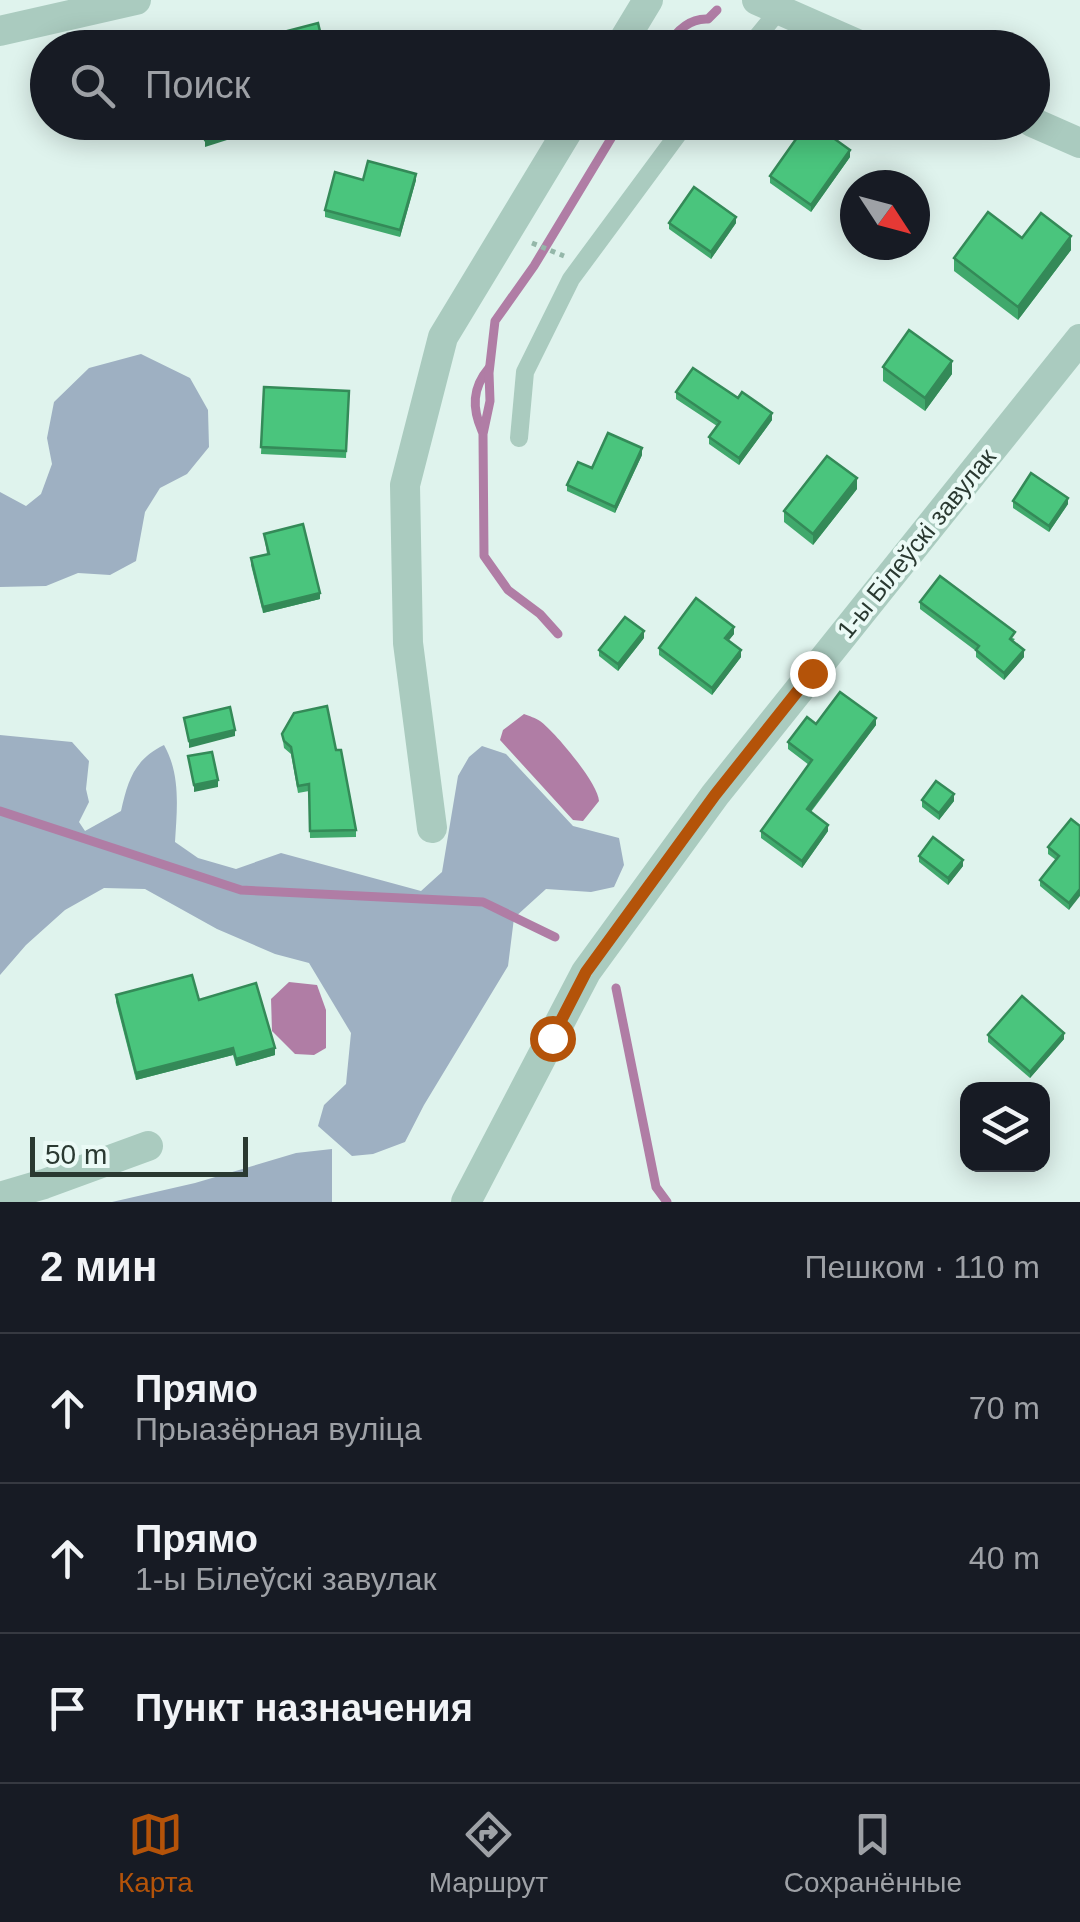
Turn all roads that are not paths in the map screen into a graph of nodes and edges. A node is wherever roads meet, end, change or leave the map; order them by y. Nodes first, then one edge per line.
1 (136, 0) edge
2 (648, 0) edge
3 (769, 5) edge
4 (630, 30) edge
5 (757, 30) edge
6 (825, 30) edge
7 (0, 31) edge
8 (1050, 130) edge
9 (562, 140) edge
10 (674, 140) edge
11 (1080, 143) edge
12 (1080, 339) edge
13 (519, 438) dead end
14 (432, 828) dead end
15 (148, 1146) dead end
16 (0, 1197) edge
17 (466, 1202) edge

1 - 7 street
2 - 4 street
3 - 5 lane
3 - 6 street
8 - 11 street
9 - 14 street
10 - 13 lane
12 - 17 street, 1-ы Білеўскі завулак
15 - 16 street

